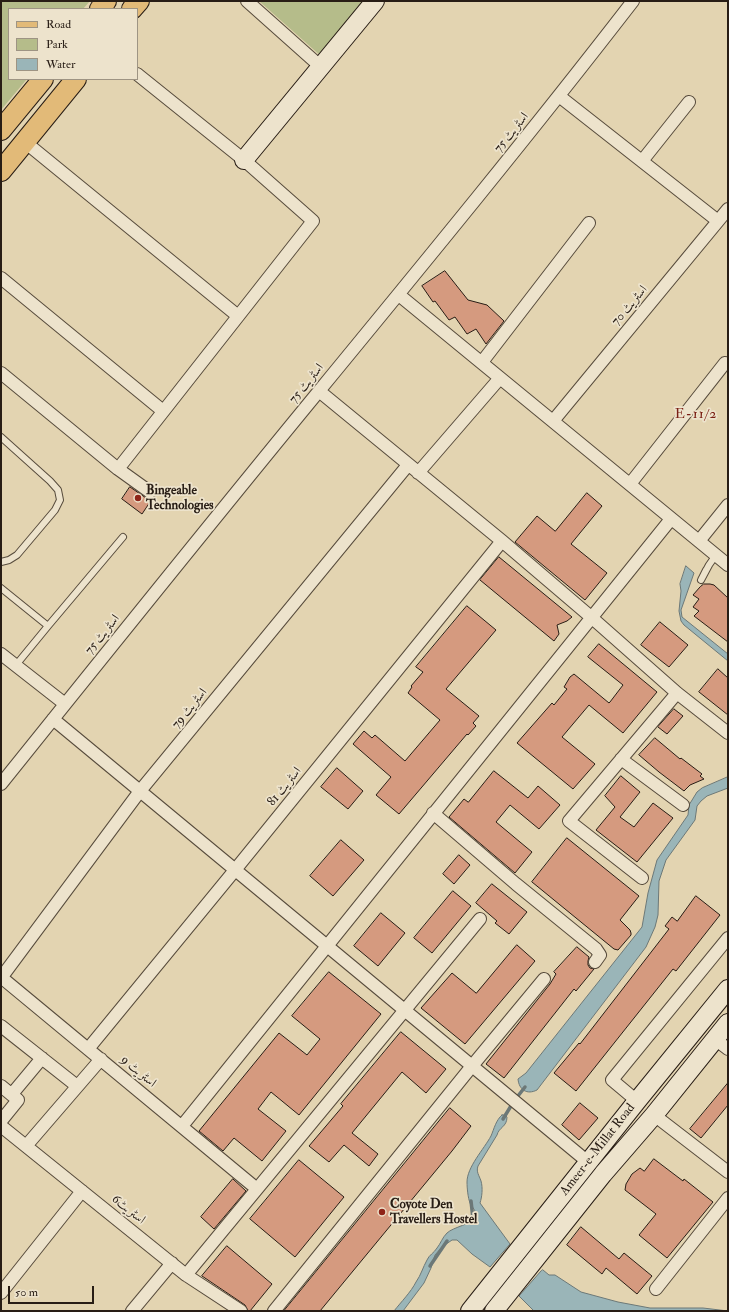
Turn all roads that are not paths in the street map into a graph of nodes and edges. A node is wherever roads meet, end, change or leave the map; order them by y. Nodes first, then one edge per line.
1 (247, 1) edge
2 (375, 1) edge
3 (633, 1) edge
4 (321, 67) junction
5 (138, 75) edge
6 (42, 80) edge
7 (75, 80) edge
8 (559, 96) junction
9 (689, 102) dead end
10 (1, 130) edge
11 (25, 142) junction
12 (244, 160) junction
13 (642, 161) junction
14 (1, 171) edge
15 (728, 209) edge
16 (718, 221) junction
17 (590, 223) dead end
18 (1, 278) edge
19 (399, 295) junction
20 (238, 316) junction
21 (482, 362) junction
22 (725, 363) dead end
23 (1, 373) edge
24 (500, 378) junction
25 (318, 391) junction
26 (163, 412) junction
27 (553, 421) junction
28 (1, 437) edge
29 (118, 469) junction
30 (413, 469) junction
31 (630, 484) junction
32 (150, 492) dead end
33 (728, 505) edge
34 (672, 519) junction
35 (124, 537) dead end
36 (502, 541) junction
37 (699, 541) junction
38 (716, 555) junction
39 (1, 562) edge
40 (728, 565) edge
41 (706, 570) dead end
42 (1, 588) edge
43 (591, 617) junction
44 (48, 626) junction
45 (1, 654) edge
46 (16, 665) junction
47 (677, 693) junction
48 (65, 704) junction
49 (53, 719) junction
50 (728, 734) edge
51 (621, 759) junction
52 (1, 784) edge
53 (140, 791) junction
54 (683, 805) dead end
55 (433, 813) junction
56 (236, 870) junction
57 (642, 878) dead end
58 (480, 919) dead end
59 (728, 938) edge
60 (327, 946) junction
61 (595, 962) dead end
62 (1, 977) edge
63 (544, 979) dead end
64 (728, 989) edge
65 (406, 1010) junction
66 (728, 1023) edge
67 (1, 1026) edge
68 (722, 1044) edge
69 (88, 1049) junction
70 (42, 1058) junction
71 (101, 1059) junction
72 (472, 1066) junction
73 (1, 1086) edge
74 (77, 1086) junction
75 (12, 1094) junction
76 (637, 1100) junction
77 (654, 1116) junction
78 (1, 1121) edge
79 (1, 1126) edge
80 (182, 1126) junction
81 (26, 1146) junction
82 (588, 1162) junction
83 (728, 1172) edge
84 (603, 1174) junction
85 (258, 1188) junction
86 (82, 1191) junction
87 (728, 1198) edge
88 (172, 1263) junction
89 (186, 1275) junction
90 (656, 1289) dead end
91 (1, 1293) edge
92 (132, 1311) edge
93 (241, 1311) edge
94 (274, 1311) edge
95 (470, 1311) edge
96 (494, 1311) edge

1 - 4 street
2 - 4 main road
3 - 8 street, اسٹریٹ 75
4 - 12 main road
5 - 12 street
6 - 10 main road
7 - 11 main road
8 - 13 street
8 - 19 street, اسٹریٹ 75
9 - 13 street
11 - 14 main road
11 - 20 street
12 - 20 street
13 - 16 street
15 - 16 street, اسٹریٹ 70
16 - 27 street, اسٹریٹ 70
17 - 21 street
18 - 26 street
19 - 21 street
19 - 25 street, اسٹریٹ 75
20 - 26 street
21 - 24 street
22 - 31 street
23 - 29 street
24 - 27 street
24 - 30 street, اسٹریٹ 79
25 - 30 street
25 - 48 street, اسٹریٹ 75
26 - 29 street
27 - 31 street
28 - 39 lane
29 - 32 street
30 - 36 street
30 - 53 street, اسٹریٹ 79
31 - 34 street
33 - 37 street
34 - 37 street
34 - 43 street
35 - 44 lane
36 - 43 street
36 - 56 street, اسٹریٹ 81
37 - 38 street
38 - 40 street
38 - 41 lane
42 - 44 lane
43 - 47 street
43 - 55 street
44 - 46 lane
45 - 46 street
46 - 48 street
47 - 50 street
47 - 51 street
48 - 49 street, اسٹریٹ 75
49 - 52 street, اسٹریٹ 75
49 - 53 street
51 - 54 street
51 - 57 street
53 - 56 street
53 - 62 street, اسٹریٹ 79
55 - 60 street
55 - 61 street
56 - 60 street
56 - 69 street, اسٹریٹ 81
58 - 65 street
59 - 76 street
60 - 65 street
60 - 80 street
62 - 69 street, اسٹریٹ 9
63 - 72 street
64 - 76 main road, Ameer-e-Millat Road
65 - 72 street
65 - 85 street
66 - 68 main road, Ameer-e-Millat Road
67 - 70 street
68 - 77 main road, Ameer-e-Millat Road
69 - 71 street, اسٹریٹ 9
70 - 74 street
70 - 75 street
71 - 74 street
71 - 80 street, اسٹریٹ 9
72 - 82 street
72 - 94 street
73 - 75 street
74 - 81 street
75 - 78 street
76 - 82 main road, Ameer-e-Millat Road
77 - 83 street
77 - 84 main road, Ameer-e-Millat Road
79 - 81 street, اسٹریٹ6
80 - 85 street, اسٹریٹ 9
81 - 86 street, اسٹریٹ6
82 - 84 main road
82 - 95 main road, Ameer-e-Millat Road
84 - 96 main road, Ameer-e-Millat Road
85 - 89 street
86 - 88 street, اسٹریٹ6
86 - 91 street
87 - 90 street
88 - 89 street, اسٹریٹ6
88 - 92 street
89 - 93 street, اسٹریٹ6

